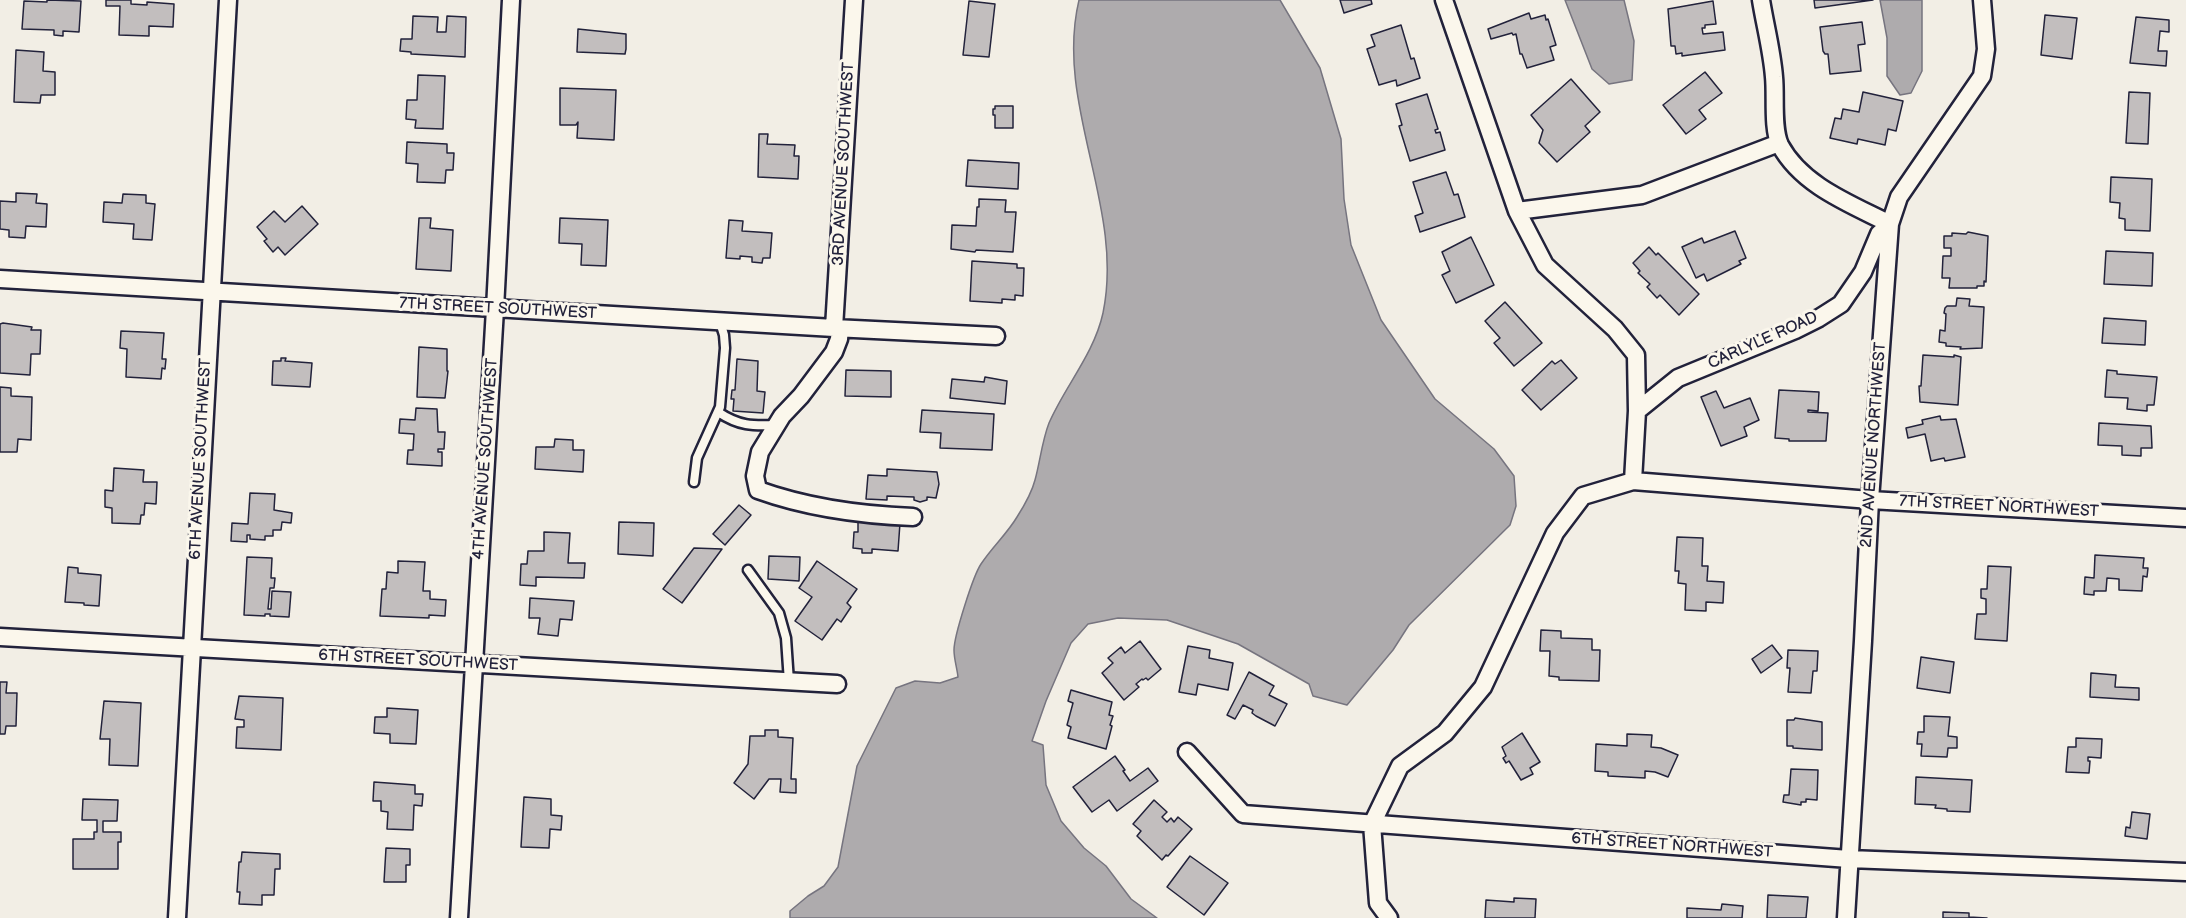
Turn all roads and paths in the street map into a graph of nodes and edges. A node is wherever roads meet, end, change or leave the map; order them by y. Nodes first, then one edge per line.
1 (228, 0) edge
2 (511, 0) edge
3 (854, 0) edge
4 (1444, 0) edge
5 (1761, 0) edge
6 (1983, 0) edge
7 (1779, 143) junction
8 (1517, 211) junction
9 (1890, 224) junction
10 (0, 279) edge
11 (210, 291) junction
12 (495, 309) junction
13 (720, 322) junction
14 (837, 328) junction
15 (996, 336) dead end
16 (1637, 411) junction
17 (718, 412) junction
18 (776, 425) junction
19 (1633, 481) junction
20 (694, 482) dead end
21 (1869, 500) junction
22 (913, 517) dead end
23 (2186, 518) edge
24 (748, 570) dead end
25 (0, 637) edge
26 (191, 649) junction
27 (473, 665) junction
28 (789, 682) junction
29 (837, 684) dead end
30 (1186, 752) dead end
31 (1372, 824) junction
32 (1849, 859) junction
33 (2186, 872) edge
34 (177, 918) edge
35 (459, 918) edge
36 (1389, 918) edge
37 (1846, 918) edge

1 - 11 street, 6TH AVENUE SOUTHWEST
2 - 12 street, 4TH AVENUE SOUTHWEST
3 - 14 street, 3RD AVENUE SOUTHWEST
4 - 8 street
5 - 7 street
6 - 9 street, 2ND AVENUE NORTHWEST
7 - 8 street
7 - 9 street
8 - 16 street
9 - 16 street, CARLYLE ROAD
9 - 21 street, 2ND AVENUE NORTHWEST
10 - 11 street, 7TH STREET SOUTHWEST
11 - 12 street, 7TH STREET SOUTHWEST
11 - 26 street, 6TH AVENUE SOUTHWEST
12 - 13 street, 7TH STREET SOUTHWEST
12 - 27 street, 4TH AVENUE SOUTHWEST
13 - 14 street, 7TH STREET SOUTHWEST
13 - 17 lane
14 - 15 street, 7TH STREET SOUTHWEST
14 - 18 street, 3RD AVENUE SOUTHWEST
16 - 19 street
17 - 18 lane
17 - 20 lane
18 - 22 street, 3RD AVENUE SOUTHWEST
19 - 21 street, 7TH STREET NORTHWEST
19 - 31 street
21 - 23 street, 7TH STREET NORTHWEST
21 - 32 street, 2ND AVENUE NORTHWEST
24 - 28 lane
25 - 26 street, 6TH STREET SOUTHWEST
26 - 27 street, 6TH STREET SOUTHWEST
26 - 34 street, 6TH AVENUE SOUTHWEST
27 - 28 street, 6TH STREET SOUTHWEST
27 - 35 street, 4TH AVENUE SOUTHWEST
28 - 29 street, 6TH STREET SOUTHWEST
30 - 31 street, 6TH STREET NORTHWEST
31 - 32 street, 6TH STREET NORTHWEST
31 - 36 street
32 - 33 street, 6TH STREET NORTHWEST
32 - 37 street, 2ND AVENUE NORTHWEST

